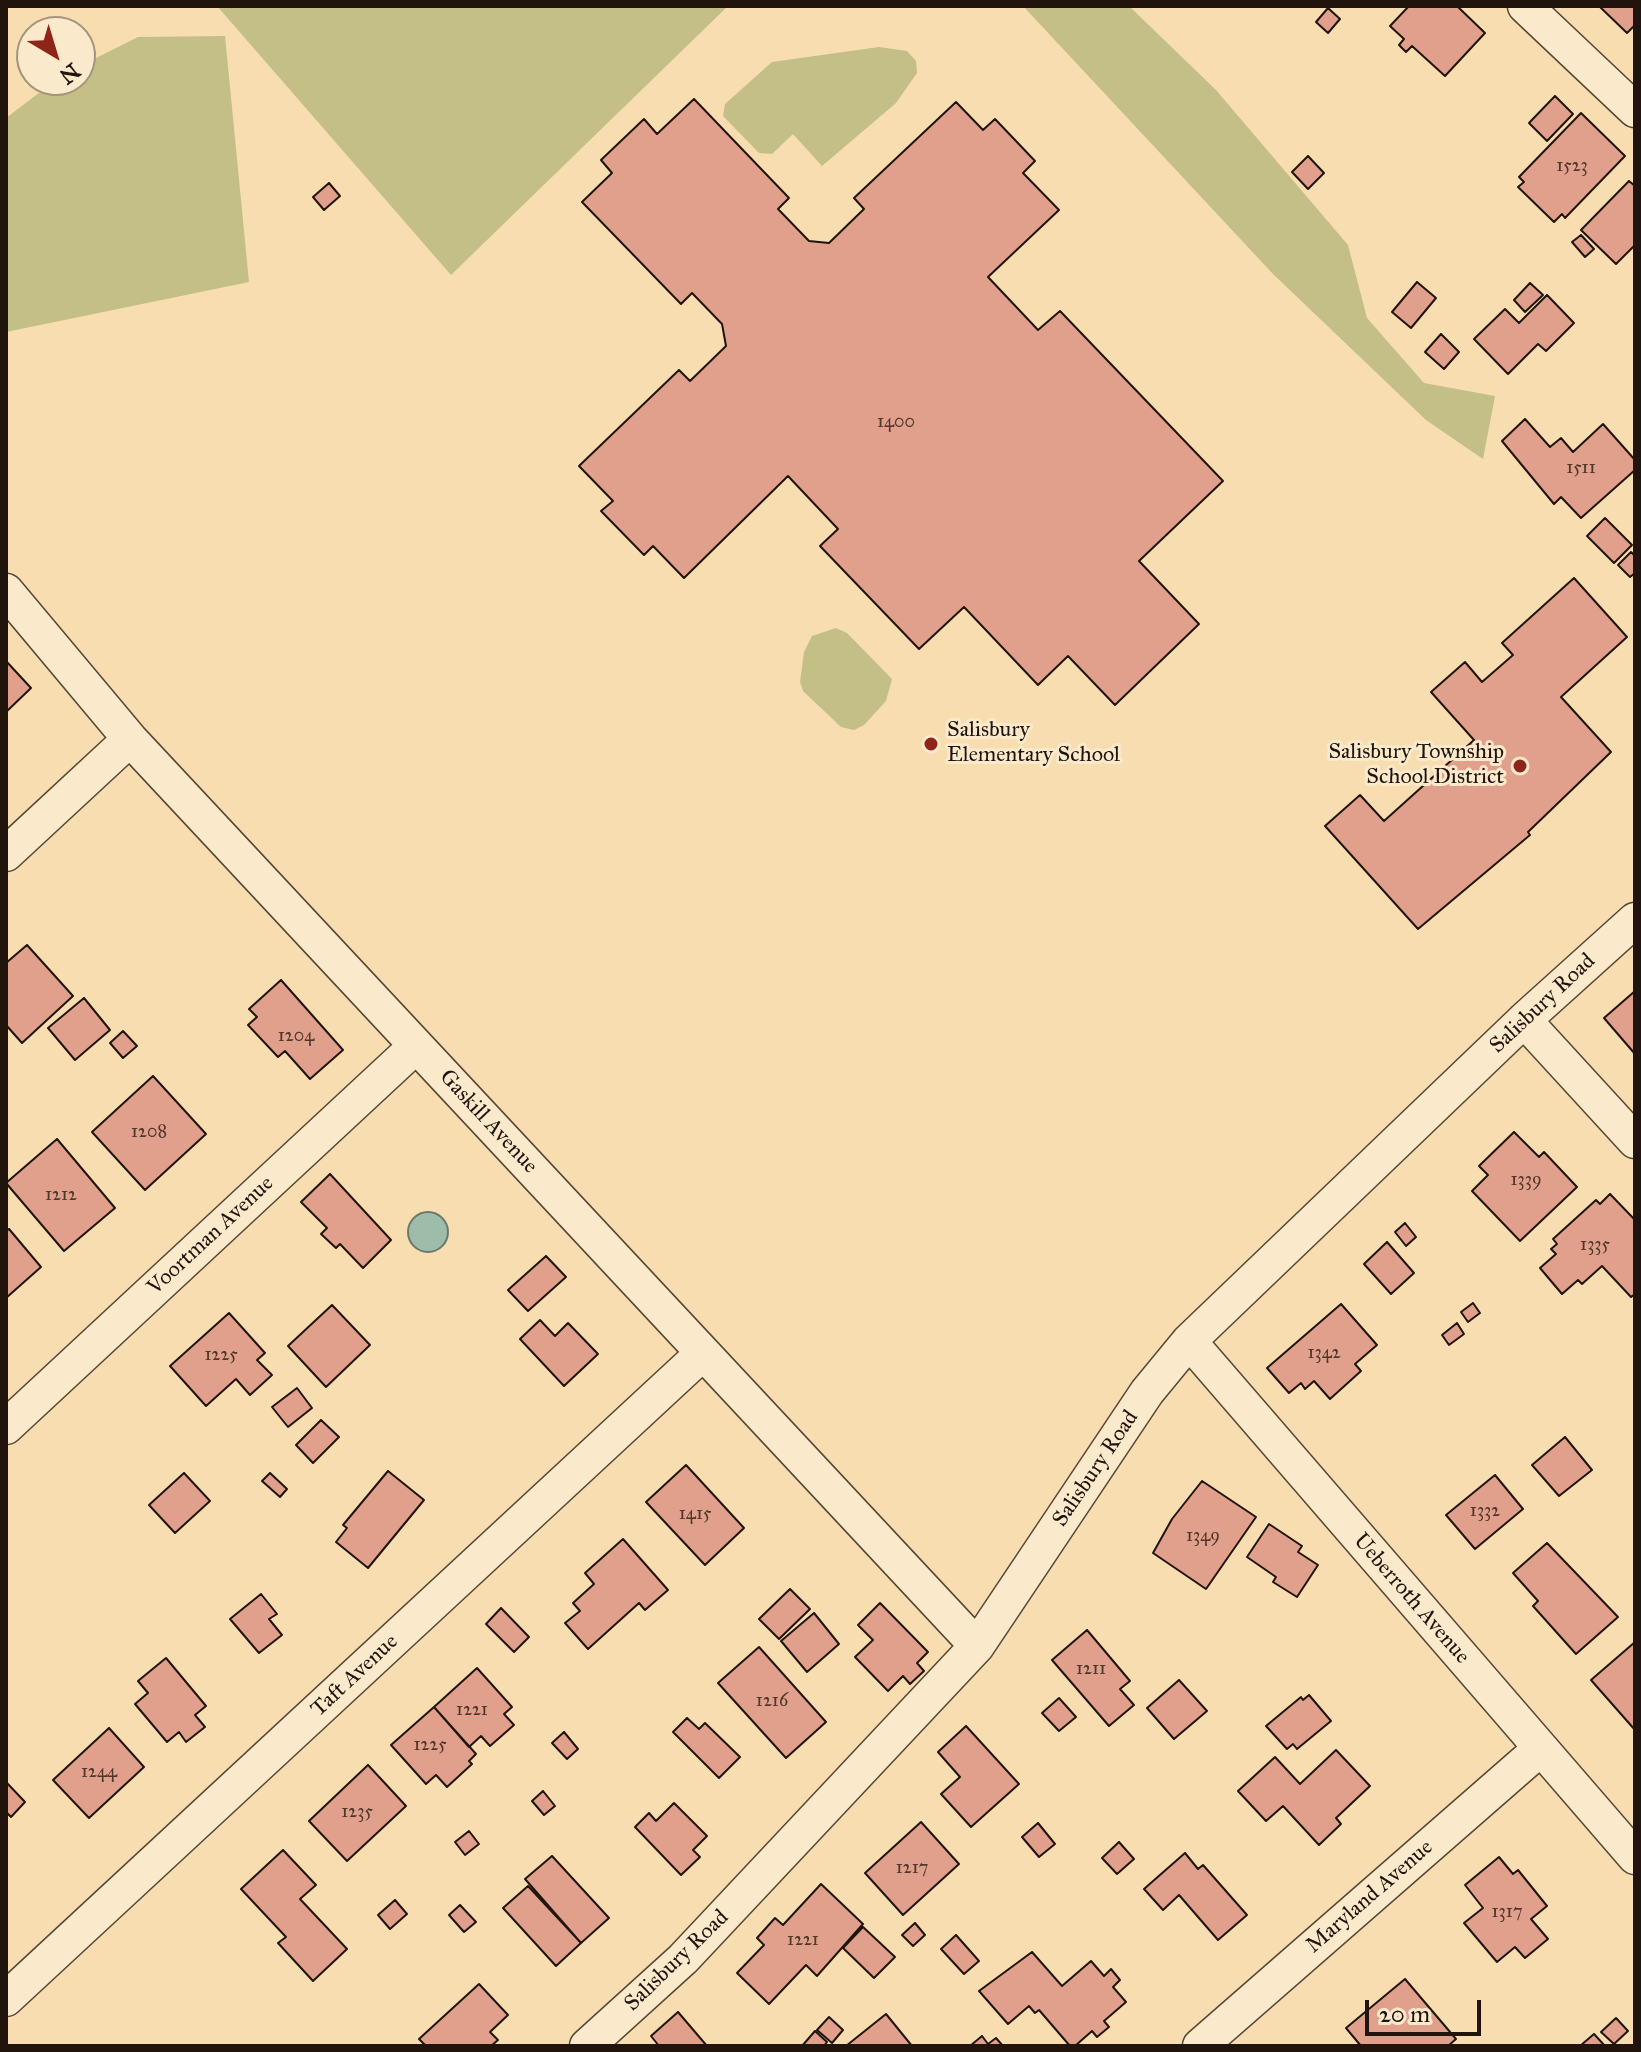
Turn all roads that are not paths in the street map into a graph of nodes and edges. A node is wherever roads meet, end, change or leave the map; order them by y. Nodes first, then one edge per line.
1 (1525, 6) edge
2 (1635, 110) edge
3 (6, 591) edge
4 (130, 739) junction
5 (6, 854) edge
6 (1635, 920) edge
7 (1524, 1020) junction
8 (416, 1046) junction
9 (1635, 1141) edge
10 (1189, 1341) junction
11 (703, 1353) junction
12 (6, 1427) edge
13 (977, 1646) junction
14 (1540, 1749) junction
15 (1635, 1857) edge
16 (6, 1999) edge
17 (587, 2046) edge
18 (1200, 2046) edge

1 - 2 street
3 - 4 street, Gaskill Avenue
4 - 5 street
4 - 8 street, Gaskill Avenue
6 - 7 street, Salisbury Road
7 - 9 street
7 - 10 street, Salisbury Road
8 - 11 street, Gaskill Avenue
8 - 12 street, Voortman Avenue
10 - 13 street, Salisbury Road
10 - 14 street, Ueberroth Avenue
11 - 13 street, Gaskill Avenue
11 - 16 street, Taft Avenue
13 - 17 street, Salisbury Road
14 - 15 street, Ueberroth Avenue
14 - 18 street, Maryland Avenue

